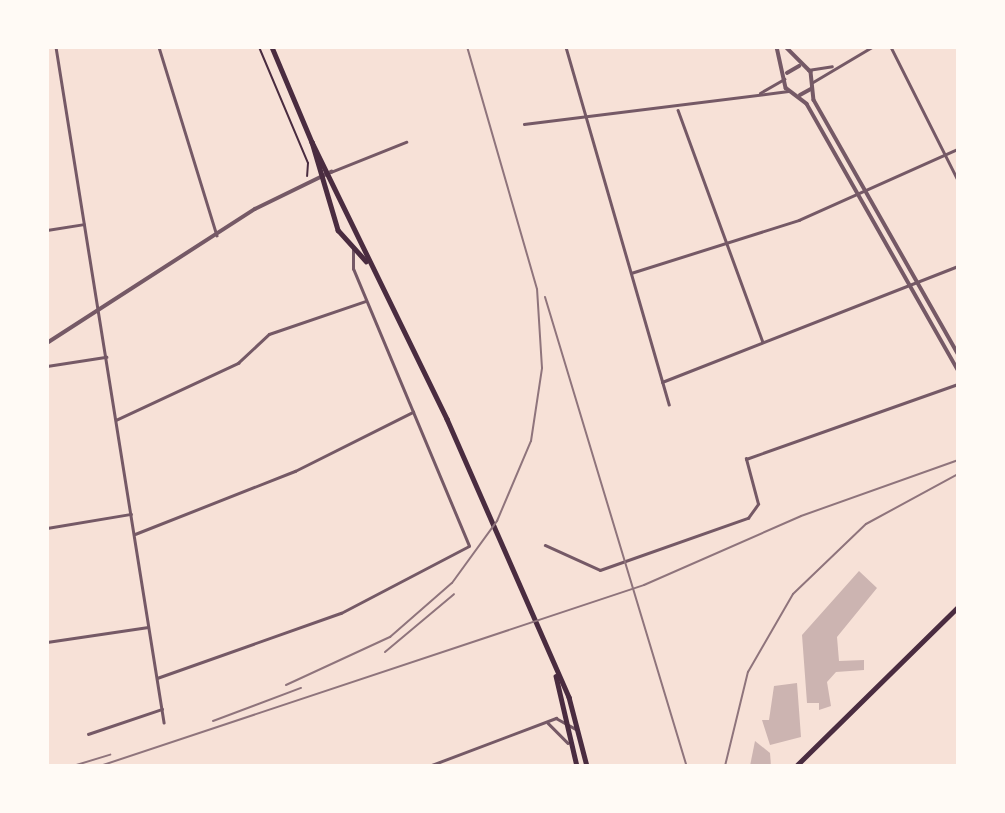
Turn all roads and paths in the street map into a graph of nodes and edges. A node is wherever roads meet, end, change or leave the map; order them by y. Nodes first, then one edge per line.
1 (56, 47) edge
2 (159, 47) edge
3 (259, 47) edge
4 (272, 47) edge
5 (566, 47) edge
6 (777, 47) edge
7 (786, 47) edge
8 (872, 47) edge
9 (891, 47) edge
10 (799, 66) junction
11 (836, 66) junction
12 (808, 70) junction
13 (787, 73) junction
14 (784, 79) junction
15 (813, 82) junction
16 (811, 89) junction
17 (788, 91) junction
18 (758, 94) junction
19 (800, 95) junction
20 (678, 110) junction
21 (586, 119) junction
22 (524, 124) dead end
23 (312, 142) junction
24 (406, 142) dead end
25 (958, 149) edge
26 (946, 155) junction
27 (331, 172) junction
28 (307, 174) dead end
29 (320, 177) junction
30 (958, 180) edge
31 (868, 193) junction
32 (859, 197) junction
33 (84, 224) junction
34 (47, 230) edge
35 (217, 235) junction
36 (725, 245) junction
37 (353, 249) junction
38 (368, 263) junction
39 (958, 266) edge
40 (631, 273) junction
41 (918, 282) junction
42 (910, 286) junction
43 (367, 301) junction
44 (98, 314) junction
45 (763, 342) junction
46 (47, 343) edge
47 (958, 354) edge
48 (106, 356) junction
49 (47, 366) edge
50 (958, 370) edge
51 (662, 382) junction
52 (958, 384) edge
53 (669, 404) dead end
54 (413, 412) junction
55 (116, 420) junction
56 (131, 514) junction
57 (47, 528) edge
58 (134, 534) junction
59 (545, 545) dead end
60 (958, 607) edge
61 (149, 626) junction
62 (47, 642) edge
63 (556, 675) junction
64 (157, 678) junction
65 (162, 709) junction
66 (563, 717) junction
67 (164, 722) dead end
68 (548, 723) junction
69 (577, 730) junction
70 (88, 734) dead end
71 (568, 743) junction
72 (797, 765) edge
73 (429, 766) edge
74 (577, 766) edge
75 (587, 766) edge

1 - 33 street
2 - 35 street
3 - 28 path
4 - 23 main road
5 - 21 street
6 - 13 street
7 - 10 street
8 - 11 street
9 - 26 street
10 - 12 street
10 - 13 street
11 - 12 street
11 - 15 street
12 - 15 street
13 - 14 street
14 - 17 street
14 - 18 street
15 - 16 street
16 - 19 street
16 - 31 street
17 - 18 street
17 - 19 street
18 - 20 street
19 - 32 street
20 - 21 street
20 - 36 street
21 - 22 street
21 - 40 street
23 - 27 main road
23 - 29 main road
24 - 27 street
25 - 26 street
26 - 30 street
26 - 31 street
27 - 29 street
27 - 38 main road
29 - 35 street
29 - 37 main road
31 - 32 street
31 - 41 street
32 - 36 street
32 - 42 street
33 - 34 street
33 - 44 street
35 - 44 street
36 - 40 street
36 - 45 street
37 - 38 main road
37 - 43 street
38 - 63 main road
39 - 41 street
40 - 51 street
41 - 42 street
41 - 47 street
42 - 45 street
42 - 50 street
43 - 54 street
43 - 55 street
44 - 46 street
44 - 48 street
45 - 51 street
48 - 49 street
48 - 55 street
51 - 53 street
52 - 59 street
54 - 58 street
54 - 64 street
55 - 56 street
56 - 57 street
56 - 58 street
58 - 61 street
60 - 72 main road
61 - 62 street
61 - 64 street
63 - 66 main road
63 - 69 main road
64 - 65 street
65 - 67 street
65 - 70 street
66 - 68 street
66 - 69 street
66 - 71 main road
68 - 71 street
68 - 73 street
69 - 75 main road
71 - 74 main road

